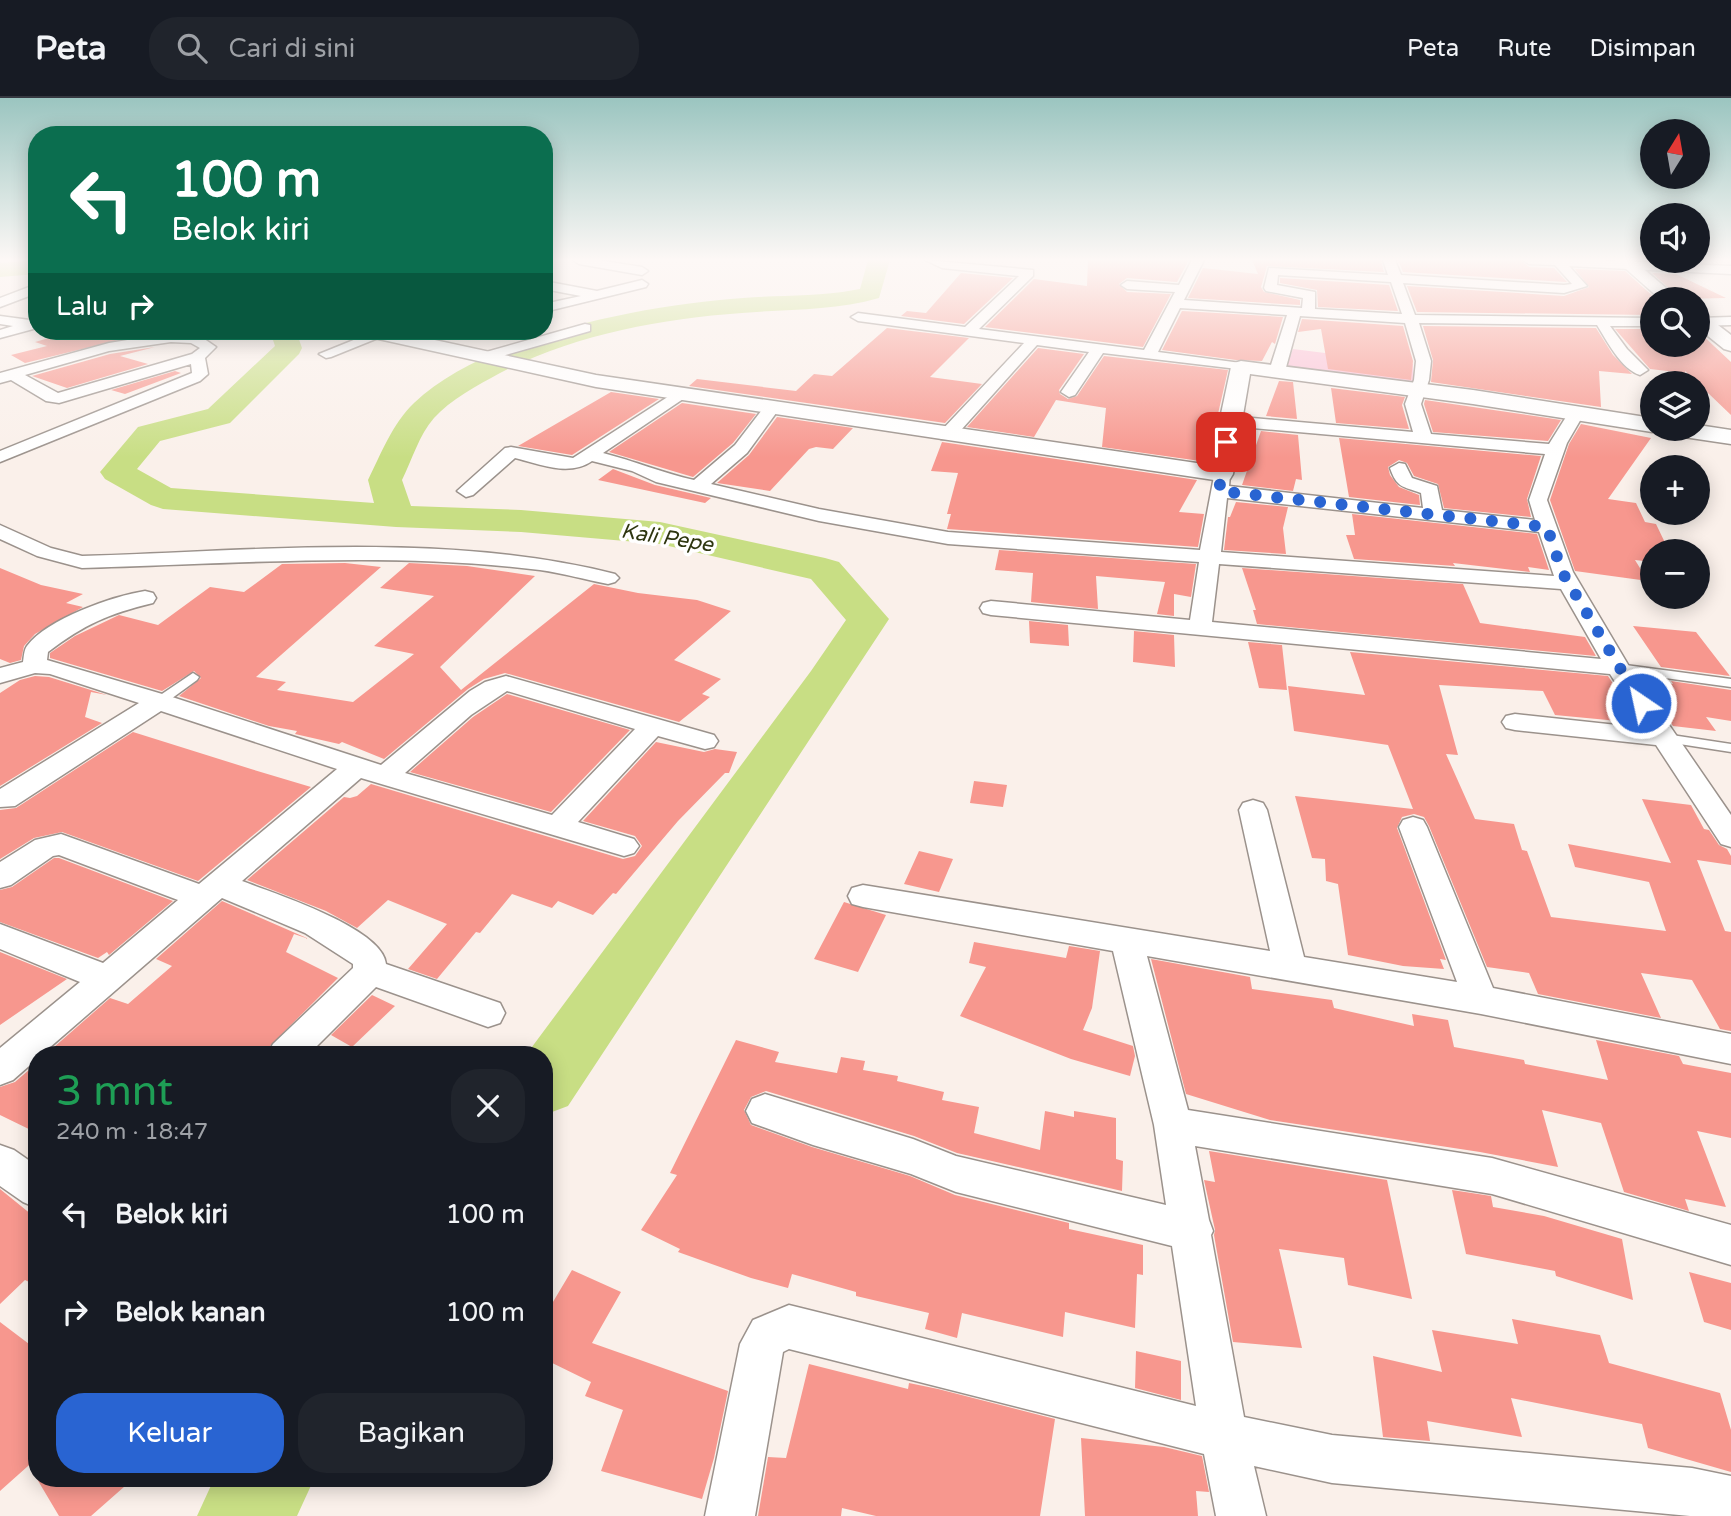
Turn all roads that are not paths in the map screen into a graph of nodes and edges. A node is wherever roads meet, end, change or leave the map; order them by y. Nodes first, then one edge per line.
1 (27, 326) edge
2 (884, 326) edge
3 (931, 326) edge
4 (974, 326) edge
5 (1165, 326) edge
6 (1295, 326) edge
7 (1413, 326) edge
8 (1604, 326) edge
9 (1076, 327) dead end
10 (585, 328) dead end
11 (1710, 329) edge
12 (969, 331) junction
13 (28, 332) edge
14 (0, 334) edge
15 (553, 337) edge
16 (870, 337) dead end
17 (20, 339) dead end
18 (121, 340) edge
19 (201, 340) edge
20 (364, 340) edge
21 (417, 340) edge
22 (544, 340) edge
23 (1034, 340) junction
24 (1061, 344) junction
25 (1731, 345) edge
26 (1099, 348) junction
27 (33, 350) dead end
28 (326, 354) dead end
29 (1149, 355) junction
30 (197, 357) junction
31 (486, 357) junction
32 (65, 358) junction
33 (1241, 367) junction
34 (1640, 370) dead end
35 (1277, 371) junction
36 (6, 376) edge
37 (1421, 390) junction
38 (1069, 392) dead end
39 (680, 394) junction
40 (771, 409) junction
41 (1577, 412) junction
42 (1230, 421) junction
43 (1640, 423) edge
44 (1710, 434) edge
45 (947, 435) junction
46 (1731, 437) edge
47 (1424, 439) junction
48 (1556, 450) junction
49 (588, 455) junction
50 (0, 457) edge
51 (1399, 468) dead end
52 (1220, 483) junction
53 (698, 486) junction
54 (466, 491) dead end
55 (1433, 514) junction
56 (1547, 527) junction
57 (0, 531) edge
58 (1210, 555) junction
59 (608, 578) dead end
60 (1568, 583) junction
61 (145, 598) dead end
62 (991, 608) dead end
63 (1200, 628) junction
64 (34, 667) junction
65 (1618, 668) junction
66 (0, 676) edge
67 (193, 677) dead end
68 (1731, 683) edge
69 (160, 701) junction
70 (1515, 722) dead end
71 (652, 727) junction
72 (705, 741) dead end
73 (1668, 743) junction
74 (1731, 748) edge
75 (371, 771) junction
76 (5, 799) dead end
77 (1253, 810) dead end
78 (557, 827) junction
79 (1413, 827) dead end
80 (1731, 837) edge
81 (624, 846) dead end
82 (0, 877) edge
83 (210, 891) junction
84 (863, 896) dead end
85 (0, 936) edge
86 (1127, 941) junction
87 (1290, 968) junction
88 (370, 972) junction
89 (108, 979) junction
90 (1481, 1000) junction
91 (488, 1013) dead end
92 (294, 1046) edge
93 (1731, 1049) edge
94 (0, 1069) edge
95 (765, 1111) dead end
96 (1173, 1125) junction
97 (0, 1163) edge
98 (28, 1183) edge
99 (1193, 1231) junction
100 (1731, 1245) edge
101 (1224, 1436) junction
102 (1731, 1500) edge
103 (730, 1516) edge
104 (1241, 1516) edge

1 - 14 street
2 - 16 street
3 - 12 street
4 - 12 street
5 - 29 street
6 - 35 street
7 - 37 street
8 - 34 street
9 - 24 street
10 - 15 street
11 - 25 street
12 - 23 street
13 - 17 street
18 - 32 street
19 - 30 street
20 - 28 street
21 - 31 street
22 - 31 street
23 - 24 street
23 - 45 street
24 - 26 street
26 - 29 street
26 - 38 street
27 - 32 street
29 - 33 street
30 - 36 street
30 - 50 street
31 - 39 street
32 - 36 street
33 - 35 street
33 - 42 street
35 - 37 street
37 - 41 street
37 - 47 street
39 - 40 street
39 - 49 street
40 - 45 street
40 - 53 street
41 - 43 street
41 - 48 street
42 - 47 street
42 - 52 street
44 - 46 street
45 - 52 street
47 - 48 street
48 - 56 street
49 - 53 street
49 - 54 street
51 - 55 street
52 - 55 street
52 - 58 street
53 - 58 street
55 - 56 street
56 - 60 street
57 - 59 street
58 - 60 street
58 - 63 street
60 - 65 street
61 - 64 street
62 - 63 street
63 - 65 street
64 - 66 street
64 - 69 street
65 - 68 lane
65 - 73 street
67 - 69 lane
69 - 75 street
69 - 76 street
70 - 73 street
71 - 72 street
71 - 75 street
71 - 78 street
73 - 74 lane
73 - 80 street
75 - 78 street
75 - 83 street
77 - 87 street
78 - 81 street
79 - 90 street
82 - 83 street
83 - 88 street
83 - 89 street
84 - 86 street
85 - 89 street
86 - 87 street
86 - 96 street
87 - 90 street
88 - 91 street
88 - 92 street
89 - 94 street
90 - 93 street
95 - 99 street
96 - 99 street
96 - 100 street
97 - 98 street
99 - 101 street
101 - 102 street
101 - 103 street
101 - 104 street

